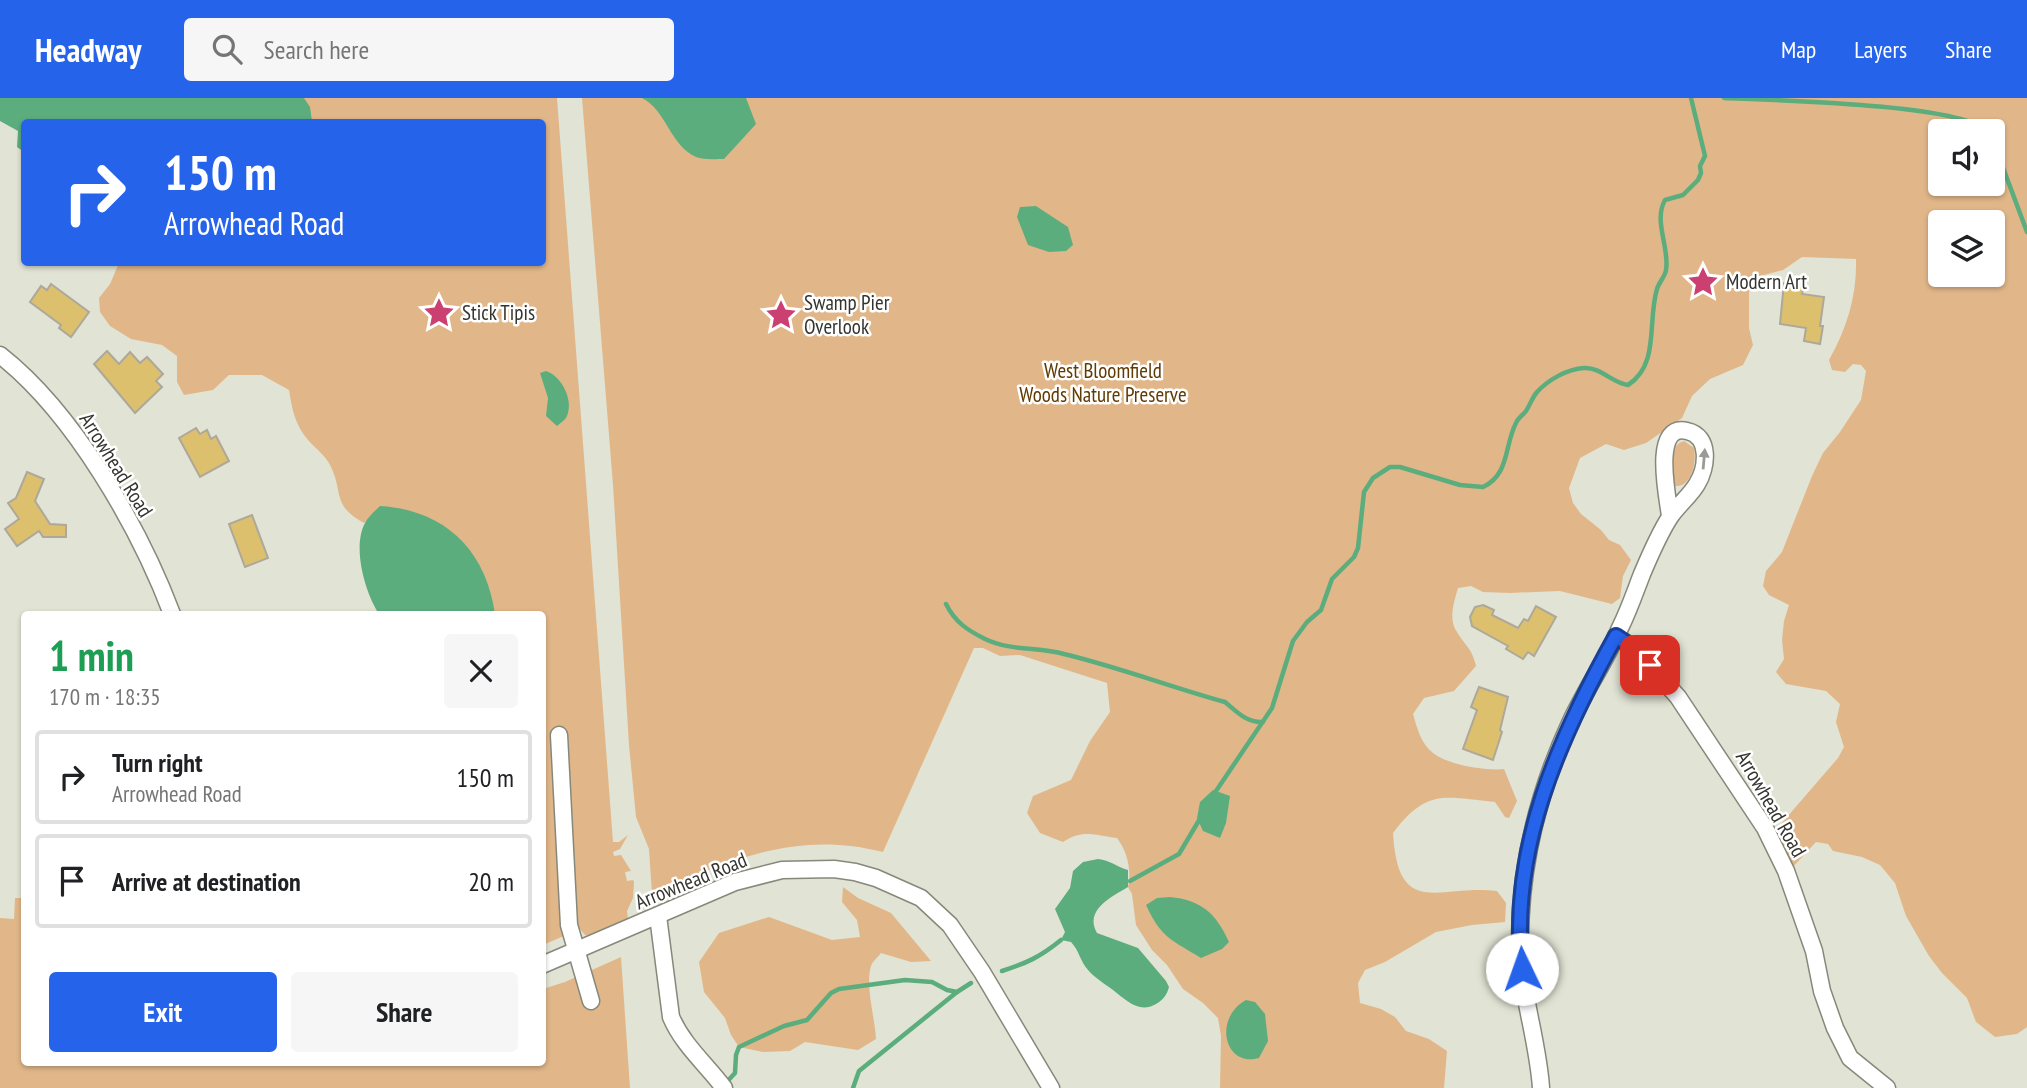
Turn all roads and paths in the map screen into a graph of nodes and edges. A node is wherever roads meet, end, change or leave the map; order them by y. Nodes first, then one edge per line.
1 (0, 355) edge
2 (1670, 516) junction
3 (171, 611) edge
4 (1616, 636) junction
5 (559, 734) dead end
6 (658, 916) junction
7 (576, 952) junction
8 (546, 963) edge
9 (591, 1001) dead end
10 (723, 1088) edge
11 (1051, 1088) edge
12 (1541, 1088) edge
13 (1887, 1088) edge

1 - 3 street, Arrowhead Road
2 -> 2 street
2 - 4 street
4 - 12 street
4 - 13 street, Arrowhead Road
5 - 7 street
6 - 7 street, Arrowhead Road
6 - 10 street
6 - 11 street, Arrowhead Road
7 - 8 street, Arrowhead Road
7 - 9 street

